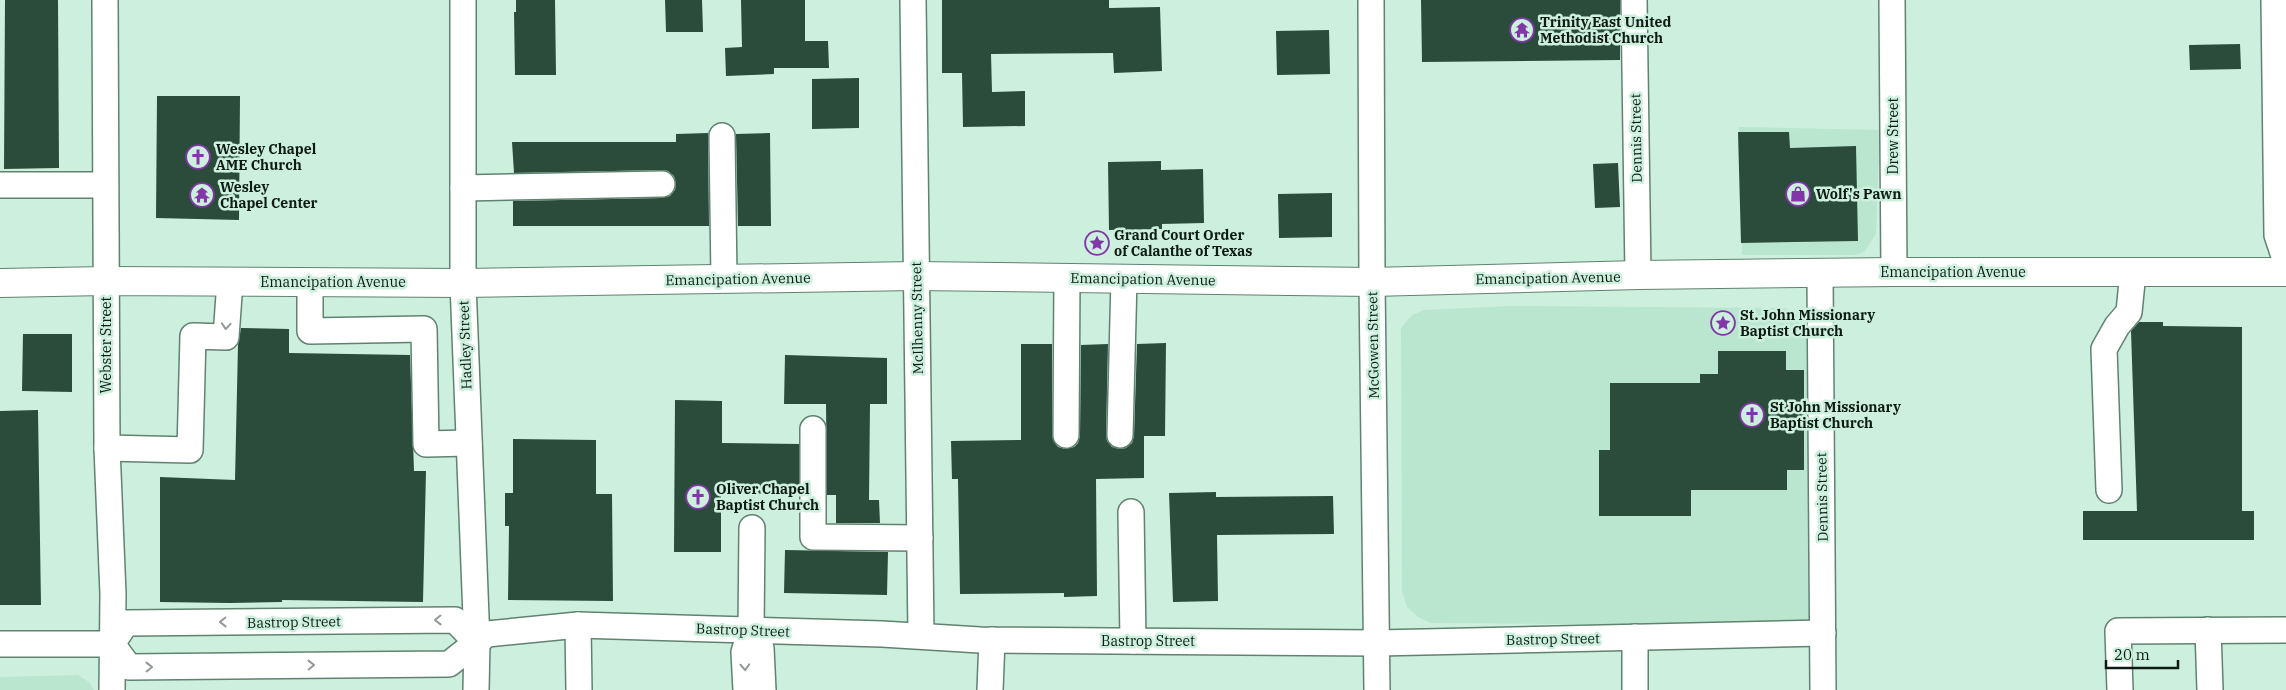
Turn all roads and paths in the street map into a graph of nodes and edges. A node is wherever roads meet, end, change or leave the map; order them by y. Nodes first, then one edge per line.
1 (104, 0) edge
2 (463, 0) edge
3 (913, 0) edge
4 (1371, 0) edge
5 (1634, 0) edge
6 (1892, 0) edge
7 (2274, 0) edge
8 (722, 136) dead end
9 (2281, 151) edge
10 (662, 184) dead end
11 (0, 185) edge
12 (105, 185) junction
13 (463, 188) junction
14 (2281, 202) edge
15 (2286, 262) edge
16 (1894, 272) junction
17 (2133, 272) junction
18 (2286, 272) edge
19 (1820, 274) junction
20 (1638, 275) junction
21 (916, 276) junction
22 (1067, 278) junction
23 (724, 279) junction
24 (1124, 279) junction
25 (105, 280) junction
26 (230, 281) junction
27 (310, 282) junction
28 (1372, 282) junction
29 (0, 283) edge
30 (463, 283) junction
31 (812, 429) dead end
32 (1066, 435) dead end
33 (1120, 435) dead end
34 (469, 443) junction
35 (107, 448) junction
36 (2109, 490) dead end
37 (1131, 512) dead end
38 (752, 528) dead end
39 (920, 538) junction
40 (578, 625) junction
41 (751, 630) junction
42 (2208, 630) junction
43 (2286, 630) edge
44 (1823, 633) junction
45 (921, 636) junction
46 (1635, 637) junction
47 (992, 640) junction
48 (1133, 641) junction
49 (477, 643) junction
50 (1378, 643) junction
51 (0, 644) edge
52 (112, 644) junction
53 (112, 690) edge
54 (476, 690) edge
55 (579, 690) edge
56 (746, 690) edge
57 (763, 690) edge
58 (990, 690) edge
59 (1378, 690) edge
60 (1635, 690) edge
61 (1823, 690) edge
62 (2120, 690) edge
63 (2210, 690) edge

1 - 12 street, Webster Street
2 - 13 street, Hadley Street
3 - 21 street, McIlhenny Street
4 - 28 street, McGowen Street
5 - 20 street, Dennis Street
6 - 16 street, Drew Street
7 - 9 street
8 - 23 street
9 - 14 street
10 - 13 street
11 - 12 street
12 - 25 street, Webster Street
13 - 30 street, Hadley Street
14 - 15 street
16 - 17 main road, Emancipation Avenue
16 - 19 main road, Emancipation Avenue
17 - 18 main road, Emancipation Avenue
17 - 36 street
19 - 20 main road, Emancipation Avenue
19 - 44 street, Dennis Street
20 - 28 main road, Emancipation Avenue
21 - 22 main road, Emancipation Avenue
21 - 23 main road, Emancipation Avenue
21 - 39 street, McIlhenny Street
22 - 24 main road, Emancipation Avenue
22 - 32 street
23 - 30 main road, Emancipation Avenue
24 - 28 main road, Emancipation Avenue
24 - 33 street
25 - 26 main road, Emancipation Avenue
25 - 29 main road, Emancipation Avenue
25 - 35 street, Webster Street
26 - 27 main road, Emancipation Avenue
26 -> 35 street
27 - 30 main road, Emancipation Avenue
27 - 34 street
28 - 50 street, McGowen Street
30 - 34 street, Hadley Street
31 - 39 street
34 - 49 street, Hadley Street
35 - 52 street, Webster Street
37 - 48 street
38 - 41 street
39 - 45 street, McIlhenny Street
40 - 41 street, Bastrop Street
40 - 49 street, Bastrop Street
40 - 55 street
41 - 45 street, Bastrop Street
41 -> 56 street
41 - 57 street
42 - 43 street
42 - 62 street
42 - 63 street
44 - 46 street, Bastrop Street
44 - 61 street, Dennis Street
45 - 47 street, Bastrop Street
46 - 50 street, Bastrop Street
46 - 60 street
47 - 48 street, Bastrop Street
47 - 58 street
48 - 50 street, Bastrop Street
52 -> 49 street, Bastrop Street
49 -> 52 street, Bastrop Street
49 - 54 street, Hadley Street
50 - 59 street, McGowen Street
51 - 52 street
52 - 53 street, Webster Street

